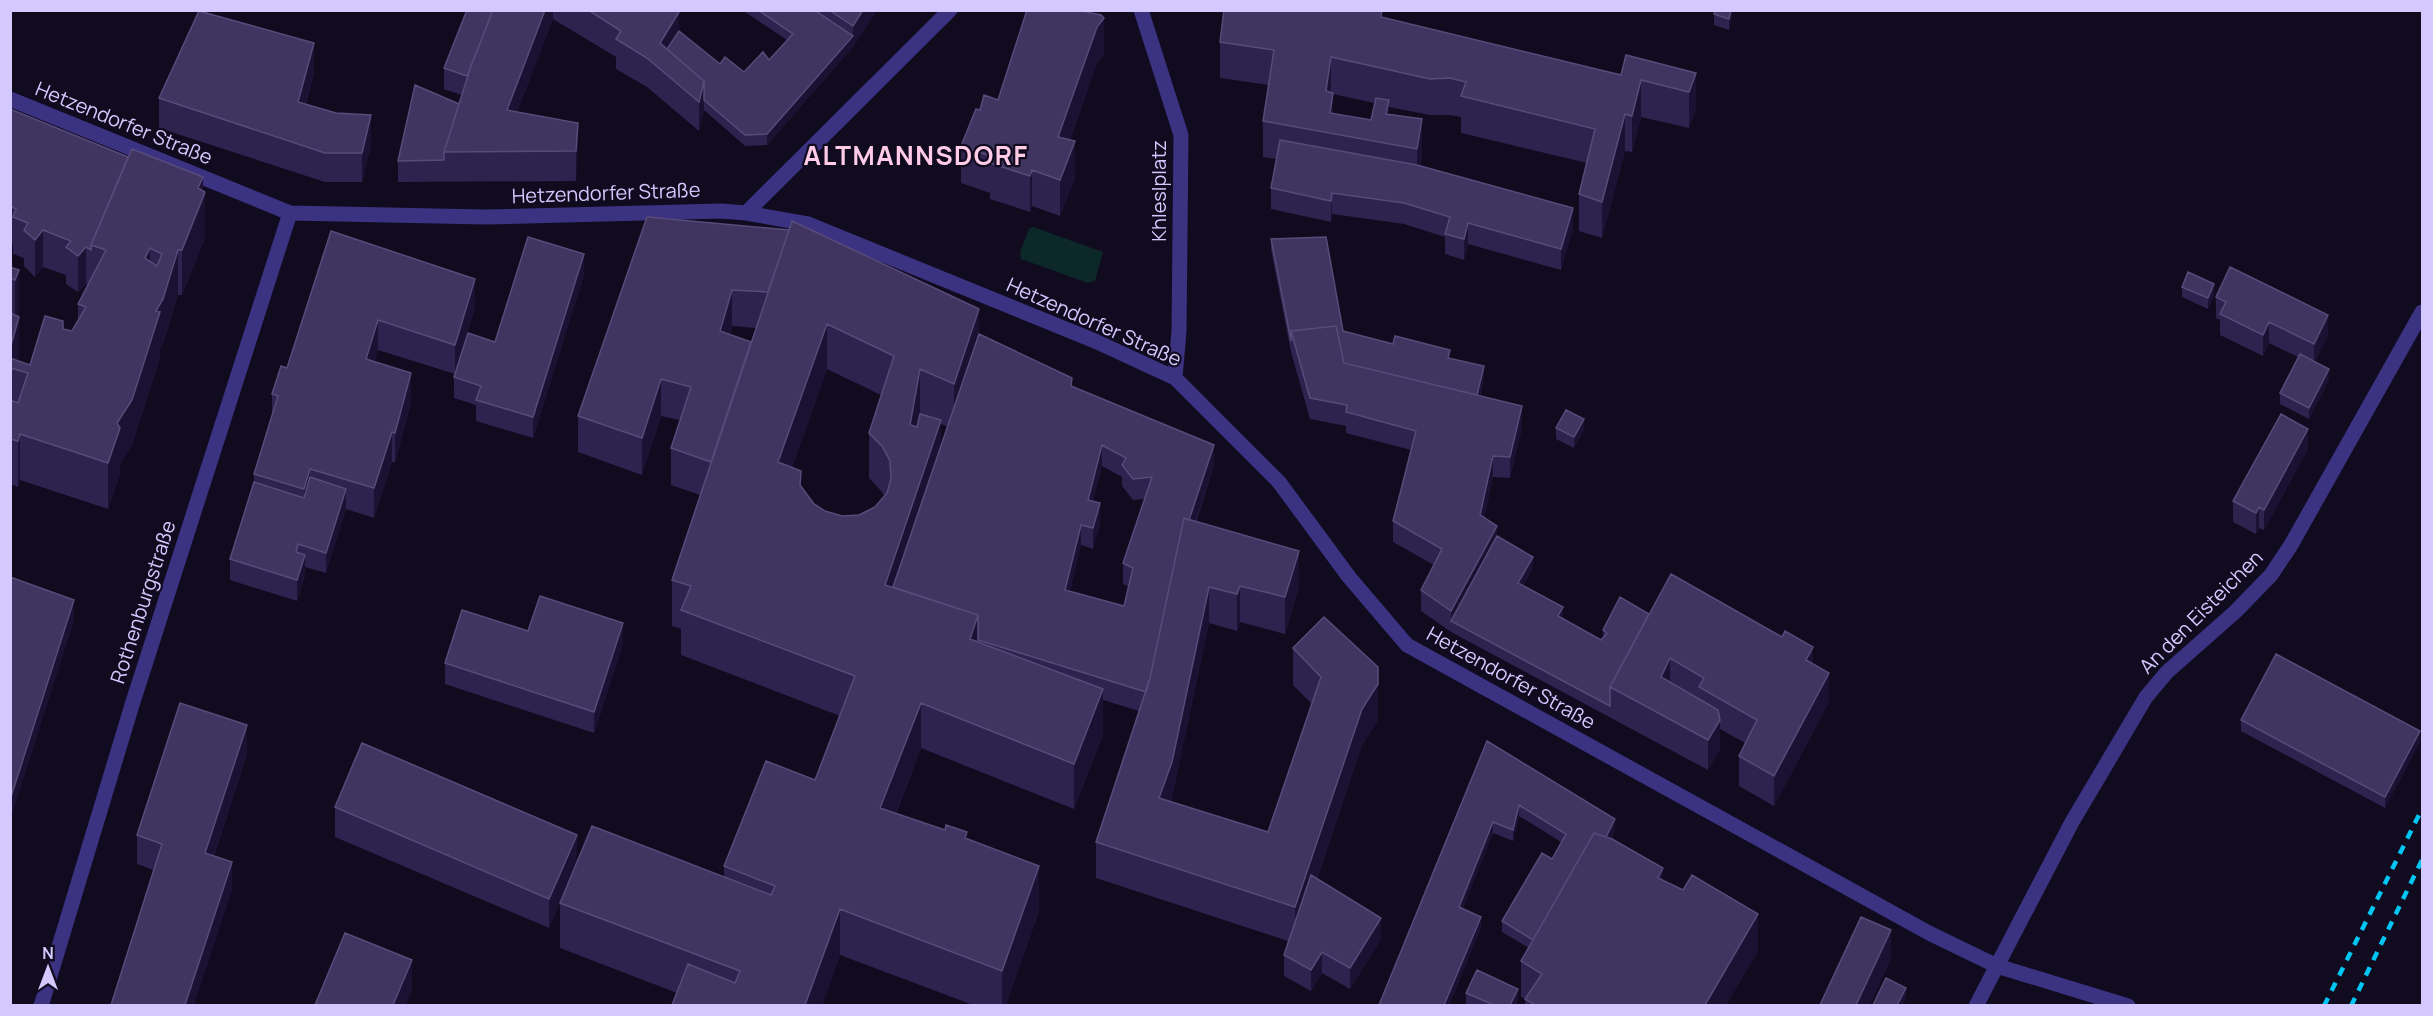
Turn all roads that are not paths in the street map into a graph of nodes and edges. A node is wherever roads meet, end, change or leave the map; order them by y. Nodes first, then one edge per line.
1 (950, 10) edge
2 (1141, 10) edge
3 (10, 99) edge
4 (290, 213) junction
5 (746, 213) junction
6 (2422, 312) edge
7 (1175, 378) junction
8 (1997, 966) junction
9 (41, 1005) edge
10 (1976, 1005) edge
11 (2128, 1005) edge

1 - 5 street
2 - 7 street, Khleslplatz
3 - 4 street, Hetzendorfer Straße
4 - 5 street, Hetzendorfer Straße
4 - 9 street, Rothenburgstraße
5 - 7 street, Hetzendorfer Straße
6 - 8 street, An den Eisteichen
7 - 8 street, Hetzendorfer Straße
8 - 10 street, An den Eisteichen
8 - 11 street, Hetzendorfer Straße

